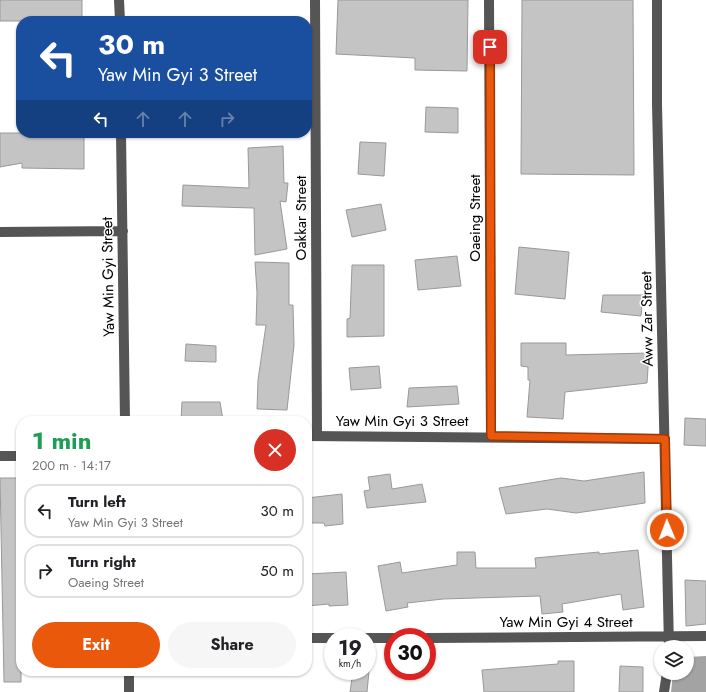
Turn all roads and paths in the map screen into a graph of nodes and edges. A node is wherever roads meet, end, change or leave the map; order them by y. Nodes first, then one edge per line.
1 (120, 0) edge
2 (315, 0) edge
3 (489, 0) edge
4 (657, 0) edge
5 (120, 16) edge
6 (121, 138) edge
7 (122, 231) junction
8 (0, 232) edge
9 (125, 416) edge
10 (312, 436) edge
11 (491, 436) junction
12 (665, 439) junction
13 (0, 456) edge
14 (16, 456) edge
15 (669, 636) junction
16 (706, 636) edge
17 (312, 638) edge
18 (324, 638) edge
19 (436, 638) edge
20 (669, 640) edge
21 (129, 676) edge
22 (666, 680) edge
23 (129, 692) edge
24 (664, 692) edge

1 - 5 street
2 - 10 street, Oakkar Street
3 - 11 street, Oaeing Street
4 - 12 street, Aww Zar Street
6 - 7 street, Yaw Min Gyi Street
7 - 8 street
7 - 9 street, Yaw Min Gyi Street
10 - 11 street, Yaw Min Gyi 3 Street
11 - 12 street, Yaw Min Gyi 3 Street
12 - 15 street, Aww Zar Street
13 - 14 street
15 - 16 street, Yaw Min Gyi 4 Street
15 - 19 street, Yaw Min Gyi 4 Street
15 - 20 street, Aww Zar Street
17 - 18 street
21 - 23 street
22 - 24 street

